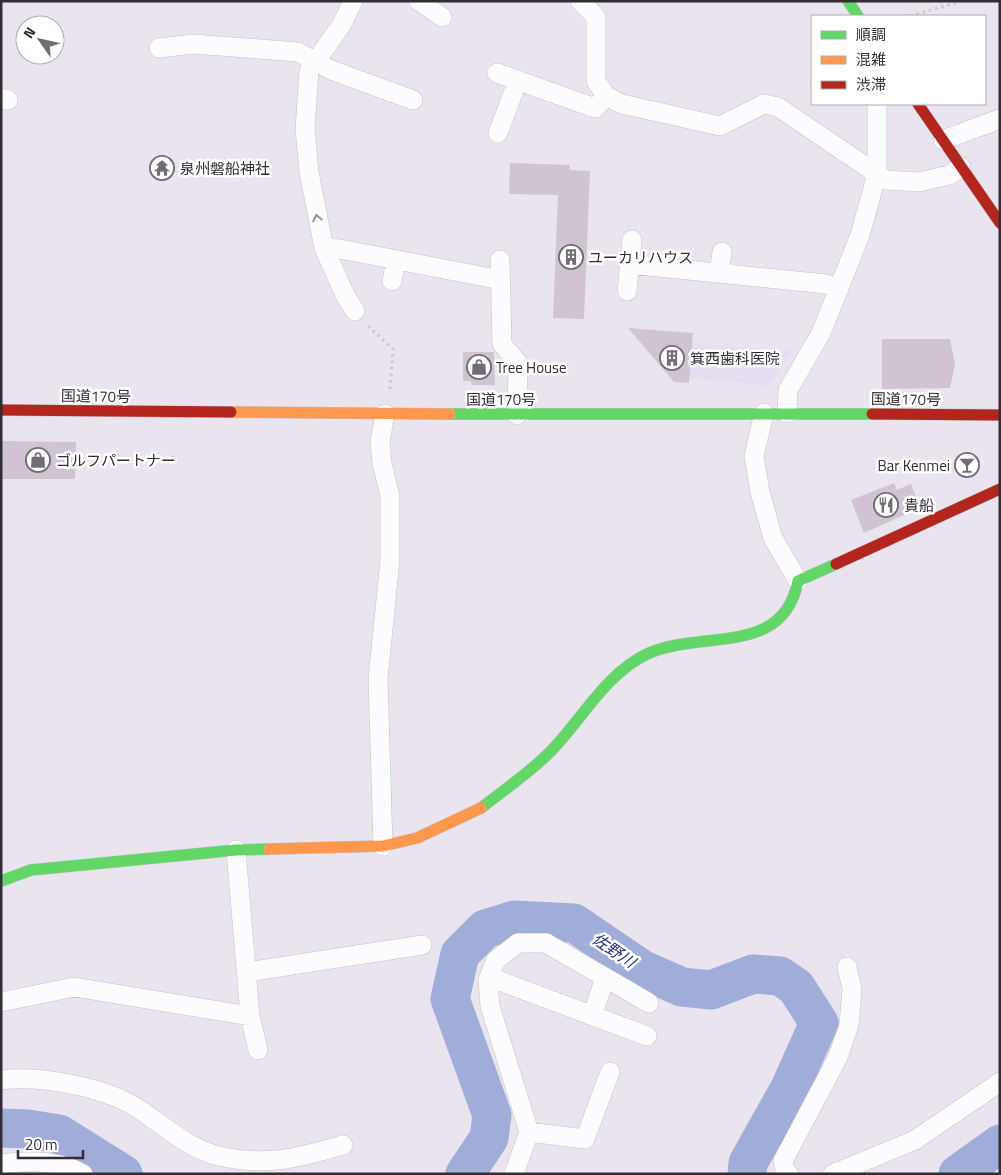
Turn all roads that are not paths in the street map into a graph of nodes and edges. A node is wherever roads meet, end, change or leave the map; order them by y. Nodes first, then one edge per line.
1 (353, 1) edge
2 (419, 1) edge
3 (580, 1) edge
4 (848, 1) edge
5 (857, 15) edge
6 (442, 16) dead end
7 (160, 48) dead end
8 (315, 61) junction
9 (497, 73) dead end
10 (518, 80) junction
11 (606, 96) junction
12 (413, 100) dead end
13 (876, 105) edge
14 (919, 105) edge
15 (1000, 119) edge
16 (498, 133) dead end
17 (943, 140) junction
18 (961, 167) junction
19 (877, 174) junction
20 (1000, 223) edge
21 (632, 240) dead end
22 (324, 248) junction
23 (722, 252) dead end
24 (396, 260) junction
25 (500, 260) dead end
26 (629, 264) junction
27 (719, 273) junction
28 (501, 280) junction
29 (392, 281) dead end
30 (839, 289) junction
31 (627, 291) dead end
32 (355, 311) road end
33 (1, 410) edge
34 (764, 413) junction
35 (787, 413) junction
36 (385, 414) junction
37 (517, 414) junction
38 (1000, 415) edge
39 (1000, 488) edge
40 (798, 580) junction
41 (383, 846) junction
42 (236, 850) junction
43 (1, 882) edge
44 (422, 945) dead end
45 (847, 967) dead end
46 (246, 972) junction
47 (489, 977) junction
48 (605, 978) junction
49 (1, 1002) edge
50 (649, 1003) dead end
51 (250, 1016) junction
52 (592, 1016) junction
53 (647, 1036) dead end
54 (258, 1050) dead end
55 (610, 1072) dead end
56 (1, 1080) edge
57 (1000, 1082) edge
58 (529, 1132) junction
59 (343, 1145) dead end
60 (1, 1164) edge
61 (83, 1174) edge
62 (514, 1174) edge
63 (789, 1174) edge
64 (833, 1174) edge

1 - 8 street
2 - 6 street
3 - 11 street
4 - 5 main road
7 - 8 street
8 - 12 street
22 -> 8 street
9 - 10 street
10 - 11 street
10 - 16 street
11 - 19 street
13 - 19 street
14 - 17 main road
15 - 17 street
17 - 18 main road
18 - 19 street
18 - 20 main road
19 - 30 street
21 - 26 street
22 - 24 street
22 - 32 street
23 - 27 street
24 - 28 street
24 - 29 street
25 - 28 street
26 - 27 street
26 - 31 street
27 - 30 street
28 - 37 street
30 - 35 street
33 - 36 main road, 国道170号
34 - 35 main road, 国道170号
34 - 37 main road, 国道170号
34 - 40 street
35 - 38 main road, 国道170号
36 - 37 main road, 国道170号
36 - 41 street
39 - 40 main road
40 - 41 main road
41 - 42 main road
42 - 43 main road
42 - 46 street
44 - 46 street
45 - 63 street
46 - 51 street
47 - 48 street
47 - 52 street
47 - 58 street
48 - 50 street
48 - 52 street
49 - 51 street
51 - 54 street
52 - 53 street
55 - 58 street
56 - 59 street
57 - 64 street
58 - 62 street
60 - 61 street

